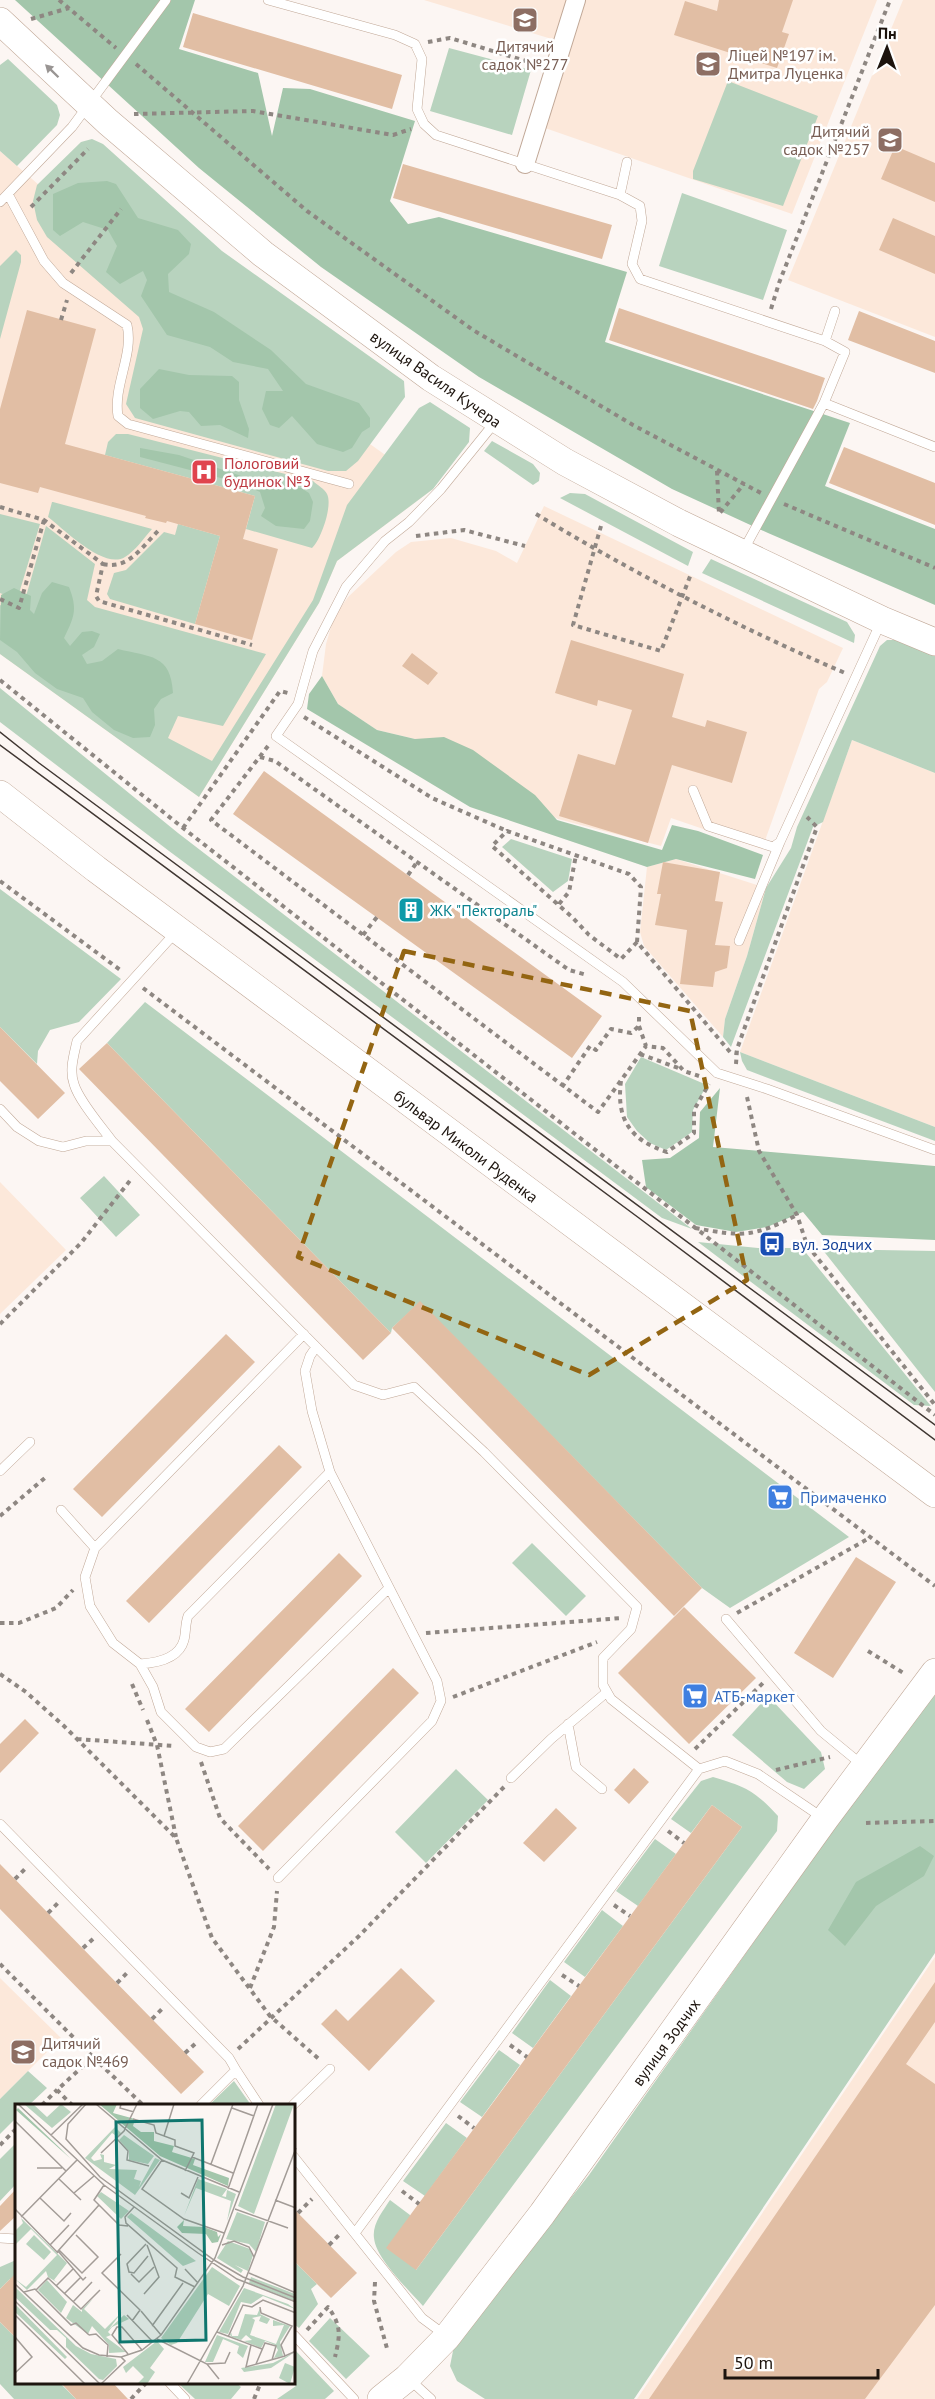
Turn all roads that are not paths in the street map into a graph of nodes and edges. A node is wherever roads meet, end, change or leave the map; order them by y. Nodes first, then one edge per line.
1 (166, 0) edge
2 (268, 0) edge
3 (576, 0) edge
4 (291, 4) edge
5 (16, 26) edge
6 (89, 105) junction
7 (627, 162) dead end
8 (525, 164) junction
9 (8, 194) junction
10 (620, 195) junction
11 (0, 202) edge
12 (835, 311) dead end
13 (825, 341) junction
14 (824, 403) junction
15 (496, 421) junction
16 (935, 447) edge
17 (349, 484) dead end
18 (740, 553) junction
19 (882, 620) junction
20 (935, 642) edge
21 (693, 790) dead end
22 (0, 794) edge
23 (780, 842) junction
24 (179, 929) junction
25 (739, 941) dead end
26 (0, 1109) edge
27 (112, 1141) junction
28 (935, 1150) edge
29 (304, 1334) junction
30 (316, 1347) junction
31 (30, 1442) dead end
32 (0, 1471) edge
33 (330, 1472) junction
34 (935, 1494) edge
35 (61, 1510) dead end
36 (95, 1548) junction
37 (389, 1588) junction
38 (726, 1619) road end
39 (140, 1664) junction
40 (935, 1672) edge
41 (607, 1692) junction
42 (568, 1724) junction
43 (857, 1760) junction
44 (699, 1769) junction
45 (511, 1778) road end
46 (602, 1789) dead end
47 (825, 1819) junction
48 (0, 1824) edge
49 (278, 1878) road end
50 (330, 2069) road end
51 (236, 2070) junction
52 (202, 2104) edge
53 (258, 2104) edge
54 (293, 2104) edge
55 (296, 2159) edge
56 (355, 2233) junction
57 (296, 2337) edge
58 (447, 2337) junction
59 (407, 2378) junction
60 (171, 2384) edge
61 (185, 2399) edge
62 (354, 2399) edge
63 (381, 2399) edge
64 (431, 2399) edge

1 - 6 lane
2 - 4 lane
3 - 8 street
4 - 8 lane
6 -> 5 street, вулиця Василя Кучера
6 - 9 lane
6 - 15 street, вулиця Василя Кучера
7 - 10 lane
8 - 10 lane
9 - 11 lane
9 - 17 lane
10 - 13 lane
12 - 13 lane
13 - 14 lane
14 - 16 lane
14 - 18 lane
15 - 18 street, вулиця Василя Кучера
15 - 28 lane
18 - 19 street, вулиця Василя Кучера
19 - 20 street, вулиця Василя Кучера
19 - 23 lane
21 - 23 lane
22 - 24 street, бульвар Миколи Руденка
23 - 25 lane
24 - 27 lane
24 - 34 street, бульвар Миколи Руденка
26 - 27 lane
27 - 29 lane
29 - 30 lane
29 - 36 lane
30 - 33 lane
30 - 41 lane
31 - 32 lane
33 - 37 lane
33 - 39 lane
35 - 36 lane
36 - 39 lane
37 - 39 lane
37 - 49 lane
38 - 43 lane
40 - 43 street, вулиця Зодчих
41 - 42 lane
41 - 44 lane
42 - 45 lane
42 - 46 lane
43 - 47 street, вулиця Зодчих
44 - 47 lane
44 - 56 lane
47 - 58 street, вулиця Зодчих
48 - 51 lane
50 - 54 lane
51 - 52 lane
51 - 53 lane
55 - 56 lane
56 - 58 lane
57 - 62 lane
58 - 59 street, вулиця Зодчих
59 - 63 street, вулиця Зодчих
59 - 64 lane
60 - 61 lane

